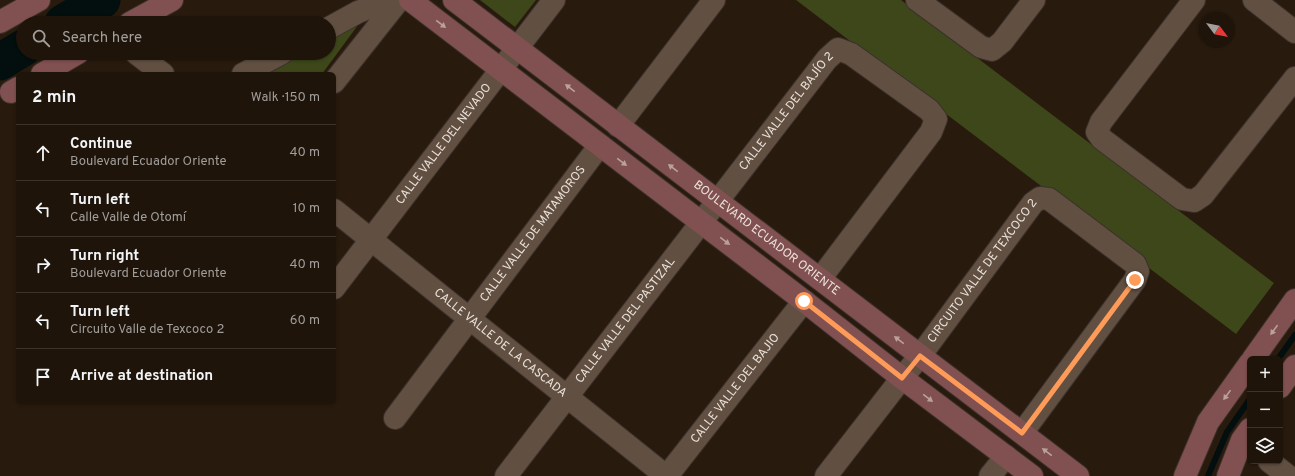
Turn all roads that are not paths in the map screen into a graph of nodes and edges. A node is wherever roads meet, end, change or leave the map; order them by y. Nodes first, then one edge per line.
1 (39, 0) edge
2 (172, 0) edge
3 (390, 0) edge
4 (399, 0) edge
5 (410, 0) edge
6 (454, 0) edge
7 (554, 0) edge
8 (714, 0) edge
9 (917, 0) edge
10 (1034, 0) edge
11 (1194, 0) edge
12 (1254, 0) edge
13 (143, 16) edge
14 (0, 22) edge
15 (336, 24) edge
16 (1295, 32) edge
17 (517, 48) junction
18 (66, 60) edge
19 (145, 60) edge
20 (269, 60) edge
21 (501, 70) junction
22 (45, 72) edge
23 (160, 72) edge
24 (248, 72) edge
25 (1295, 78) edge
26 (336, 79) edge
27 (618, 126) junction
28 (600, 145) junction
29 (718, 202) junction
30 (336, 212) edge
31 (701, 223) junction
32 (371, 240) junction
33 (820, 279) junction
34 (336, 285) edge
35 (1295, 300) edge
36 (804, 301) junction
37 (469, 318) junction
38 (920, 356) junction
39 (1255, 356) edge
40 (1295, 366) edge
41 (1247, 367) edge
42 (902, 378) junction
43 (1283, 383) edge
44 (567, 397) junction
45 (395, 418) dead end
46 (1022, 433) junction
47 (1247, 439) edge
48 (1006, 456) junction
49 (1273, 464) edge
50 (506, 476) edge
51 (667, 476) edge
52 (826, 476) edge
53 (990, 476) edge
54 (1032, 476) edge
55 (1078, 476) edge
56 (1185, 476) edge
57 (1228, 476) edge
58 (1288, 476) edge

1 - 14 street
2 - 13 street
3 - 15 street
4 - 26 street
5 -> 21 street
6 - 17 street, BOULEVARD ECUADOR ORIENTE
7 - 17 street, CALLE VALLE DEL NEVADO
8 - 27 street
9 - 10 street
11 - 25 street
12 - 16 street
17 - 21 street, CALLE VALLE DEL NEVADO
27 -> 17 street, BOULEVARD ECUADOR ORIENTE
18 - 22 street
19 - 23 street
20 - 24 street
21 - 28 street
21 - 32 street, CALLE VALLE DEL NEVADO
29 -> 27 street, BOULEVARD ECUADOR ORIENTE
28 -> 31 street
28 - 37 street, CALLE VALLE DE MATAMOROS
29 - 31 street, CALLE VALLE DEL PASTIZAL
29 - 33 street, BOULEVARD ECUADOR ORIENTE
29 - 33 street, CALLE VALLE DEL BAJÍO 2
30 - 32 street, CALLE VALLE DE LA CASCADA
31 -> 36 street
31 - 44 street, CALLE VALLE DEL PASTIZAL
32 - 34 street, CALLE VALLE DEL NEVADO
32 - 37 street, CALLE VALLE DE LA CASCADA
38 -> 33 street, BOULEVARD ECUADOR ORIENTE
35 -> 39 street
36 - 42 street
36 - 51 street, CALLE VALLE DEL BAJIO
37 - 44 street, CALLE VALLE DE LA CASCADA
37 - 45 street, CALLE VALLE DE MATAMOROS
38 - 42 street
38 - 46 street, BOULEVARD ECUADOR ORIENTE
38 - 46 street, CIRCUITO VALLE DE TEXCOCO 2
40 - 43 street
41 -> 56 street
42 -> 48 street
42 - 52 street
44 - 50 street, CALLE VALLE DEL PASTIZAL
44 - 51 street, CALLE VALLE DE LA CASCADA
55 -> 46 street, BOULEVARD ECUADOR ORIENTE
47 - 57 street
48 - 53 street
48 - 54 street
49 - 58 street

